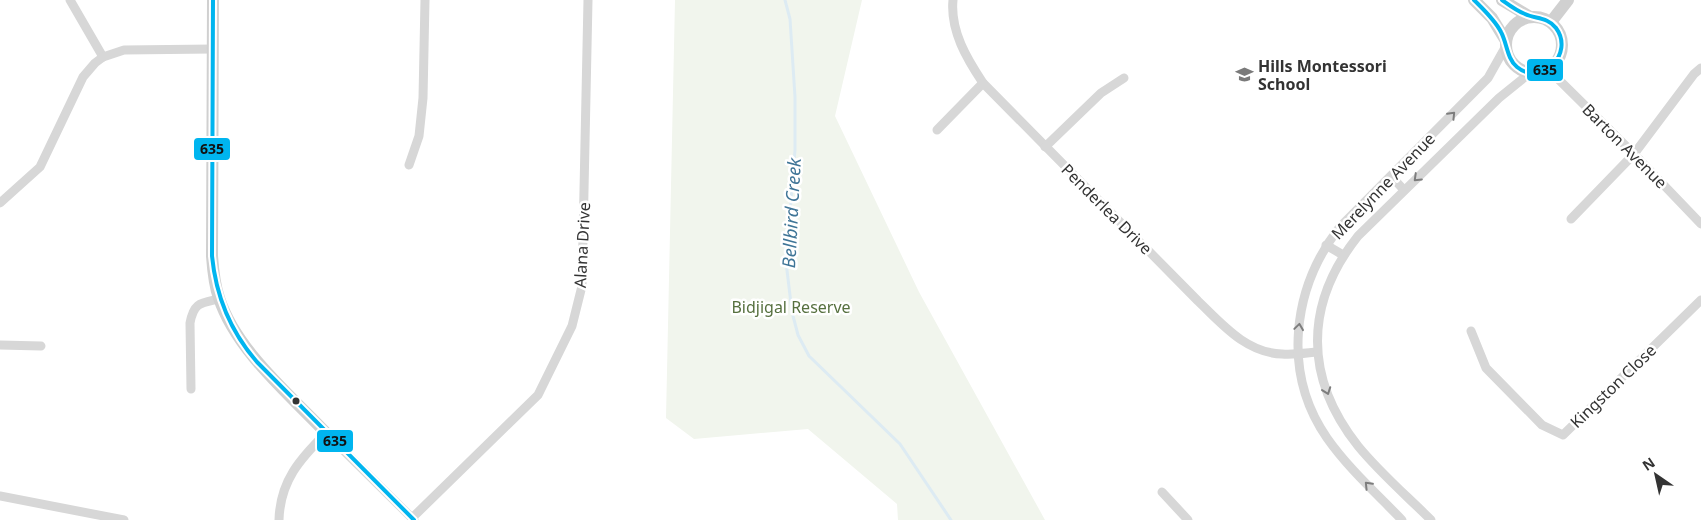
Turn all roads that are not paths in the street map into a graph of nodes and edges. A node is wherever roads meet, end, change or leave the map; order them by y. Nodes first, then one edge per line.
1 (70, 0) edge
2 (213, 0) edge
3 (425, 0) edge
4 (588, 0) edge
5 (953, 0) edge
6 (1474, 0) edge
7 (1502, 0) edge
8 (1568, 0) edge
9 (1530, 17) junction
10 (1551, 22) junction
11 (1506, 43) junction
12 (213, 49) junction
13 (103, 57) junction
14 (1701, 68) edge
15 (1548, 69) junction
16 (1530, 73) junction
17 (1124, 78) dead end
18 (983, 83) junction
19 (937, 130) dead end
20 (1045, 147) junction
21 (1634, 154) junction
22 (409, 165) dead end
23 (1391, 176) junction
24 (1404, 190) junction
25 (0, 203) edge
26 (1571, 219) dead end
27 (1701, 224) edge
28 (1326, 245) junction
29 (1343, 255) junction
30 (219, 299) junction
31 (1701, 300) edge
32 (1471, 331) dead end
33 (0, 346) edge
34 (41, 346) dead end
35 (1318, 352) junction
36 (1297, 354) junction
37 (191, 389) dead end
38 (326, 433) junction
39 (1162, 492) dead end
40 (0, 496) edge
41 (1426, 518) edge
42 (413, 519) edge
43 (124, 520) edge
44 (279, 520) edge
45 (1188, 520) edge
46 (1402, 520) edge

1 - 13 street
2 - 12 street
3 - 22 street
4 - 42 street, Alana Drive
5 - 18 street, Penderlea Drive
6 - 11 street
7 - 9 street
8 - 10 street
9 - 10 street
9 - 11 street
10 - 15 street
11 - 16 street
23 -> 11 street, Merelynne Avenue
12 - 13 street
12 - 30 street
13 - 25 street
14 - 21 street
15 - 16 street
15 - 21 street, Barton Avenue
16 -> 24 street, Merelynne Avenue
17 - 20 street
18 - 19 street
18 - 20 street, Penderlea Drive
20 - 36 street, Penderlea Drive
21 - 26 street
21 - 27 street, Barton Avenue
23 - 24 street
23 - 28 street, Merelynne Avenue
24 - 29 street, Merelynne Avenue
28 - 29 street
36 -> 28 street, Merelynne Avenue
29 - 35 street, Merelynne Avenue
30 - 37 street
30 - 38 street
31 - 32 street, Kingston Close
33 - 34 street
35 - 36 street, Penderlea Drive
35 -> 41 street, Merelynne Avenue
46 -> 36 street, Merelynne Avenue
38 - 42 street
38 - 44 street
39 - 45 street
40 - 43 street

